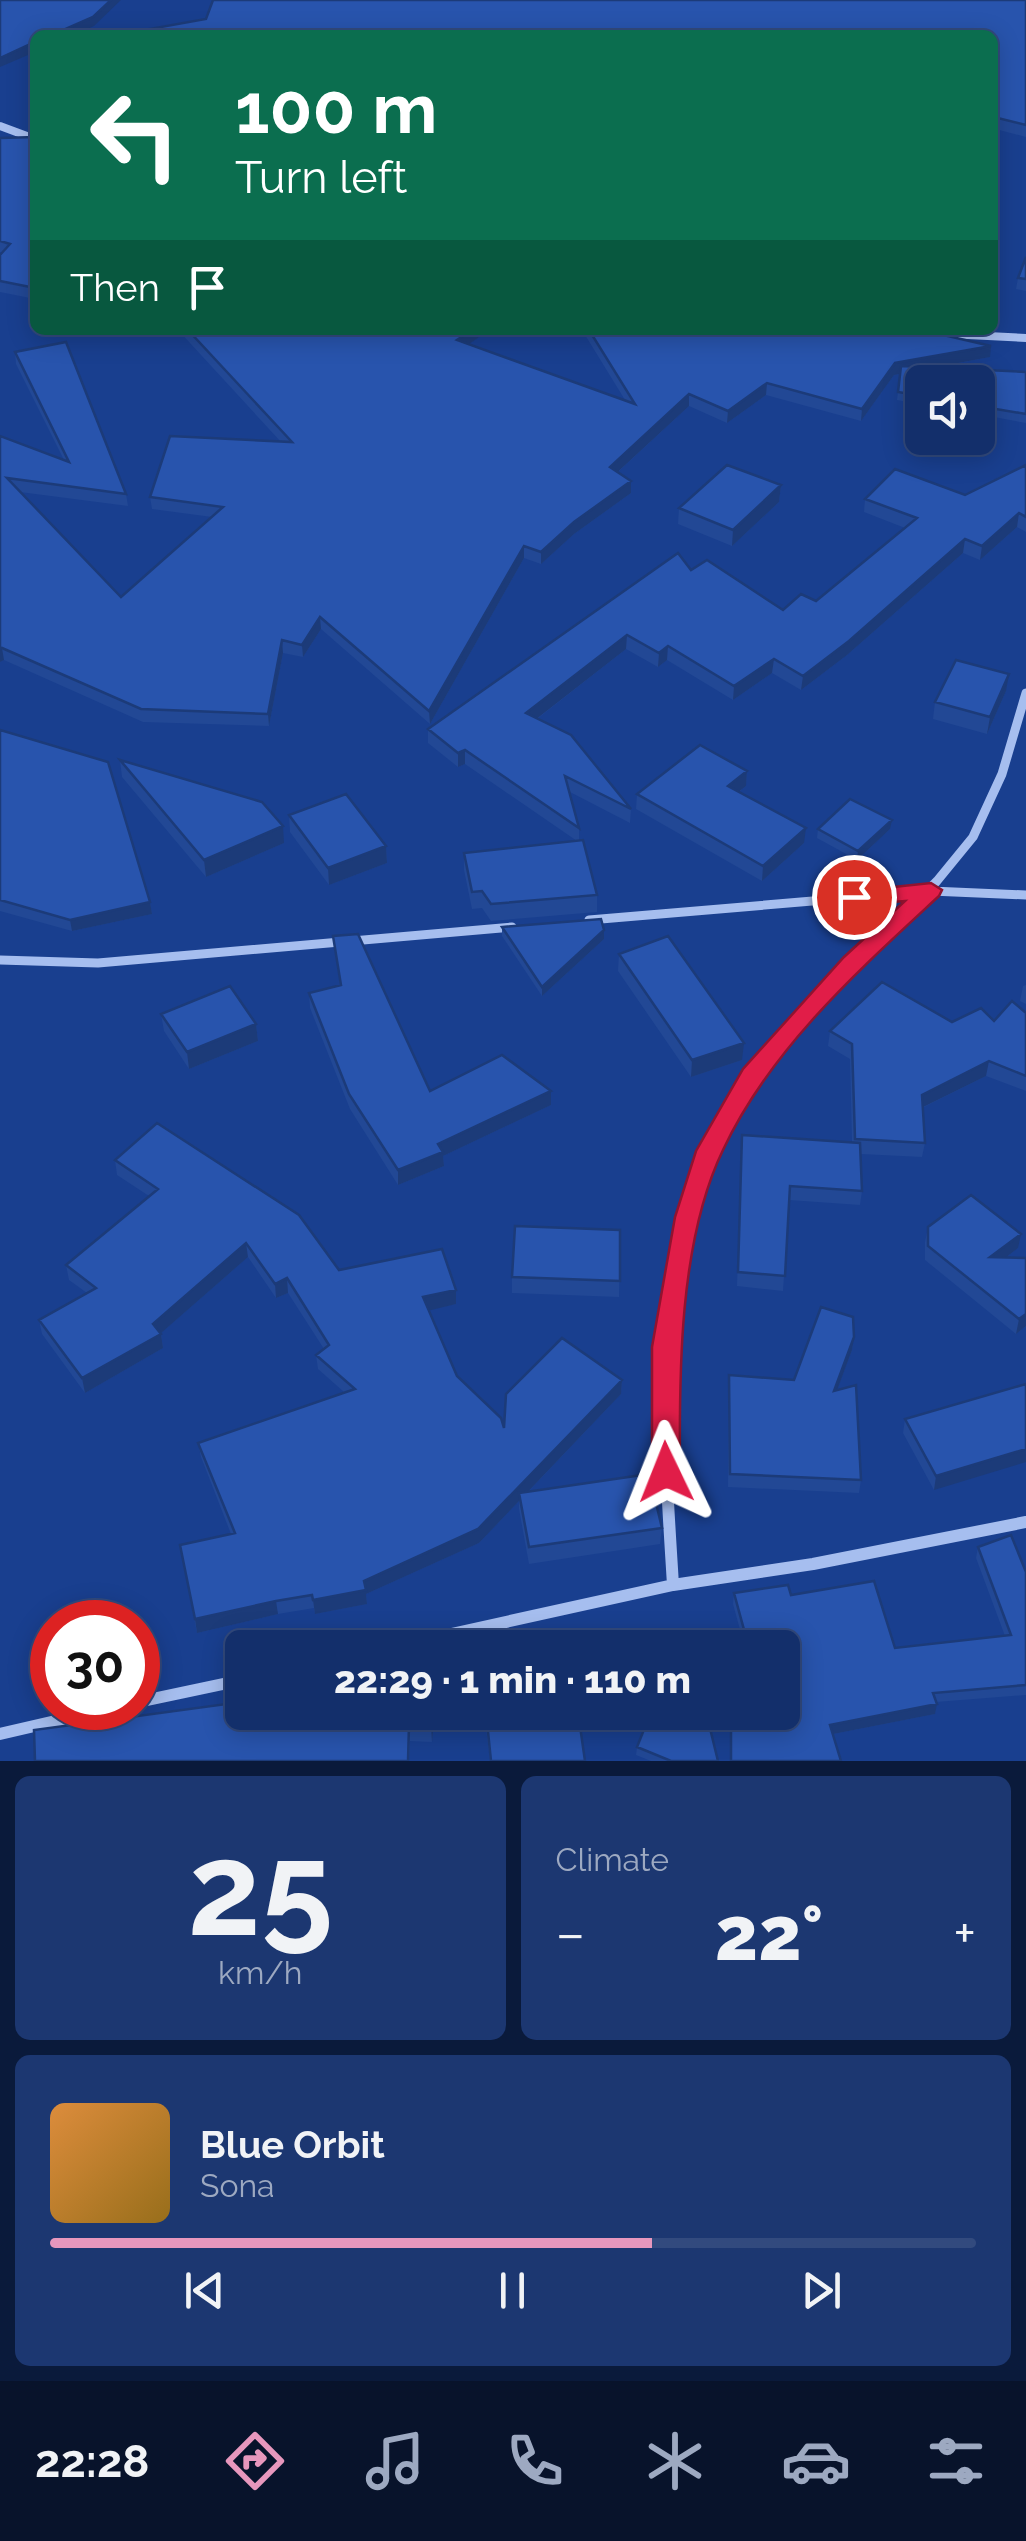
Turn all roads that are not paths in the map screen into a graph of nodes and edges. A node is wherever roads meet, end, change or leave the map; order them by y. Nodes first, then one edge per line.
1 (0, 126) edge
2 (30, 137) edge
3 (965, 335) edge
4 (1026, 338) edge
5 (1026, 692) edge
6 (931, 890) junction
7 (1026, 894) edge
8 (576, 922) edge
9 (516, 927) edge
10 (0, 960) edge
11 (1026, 1522) edge
12 (673, 1584) junction
13 (468, 1630) edge
14 (225, 1684) edge
15 (160, 1697) edge
16 (30, 1727) edge
17 (0, 1734) edge

1 - 2 street
3 - 4 street
5 - 6 street
6 - 7 street
6 - 8 street
6 - 12 street
9 - 10 street
11 - 12 street
12 - 13 street
14 - 15 street
16 - 17 street

